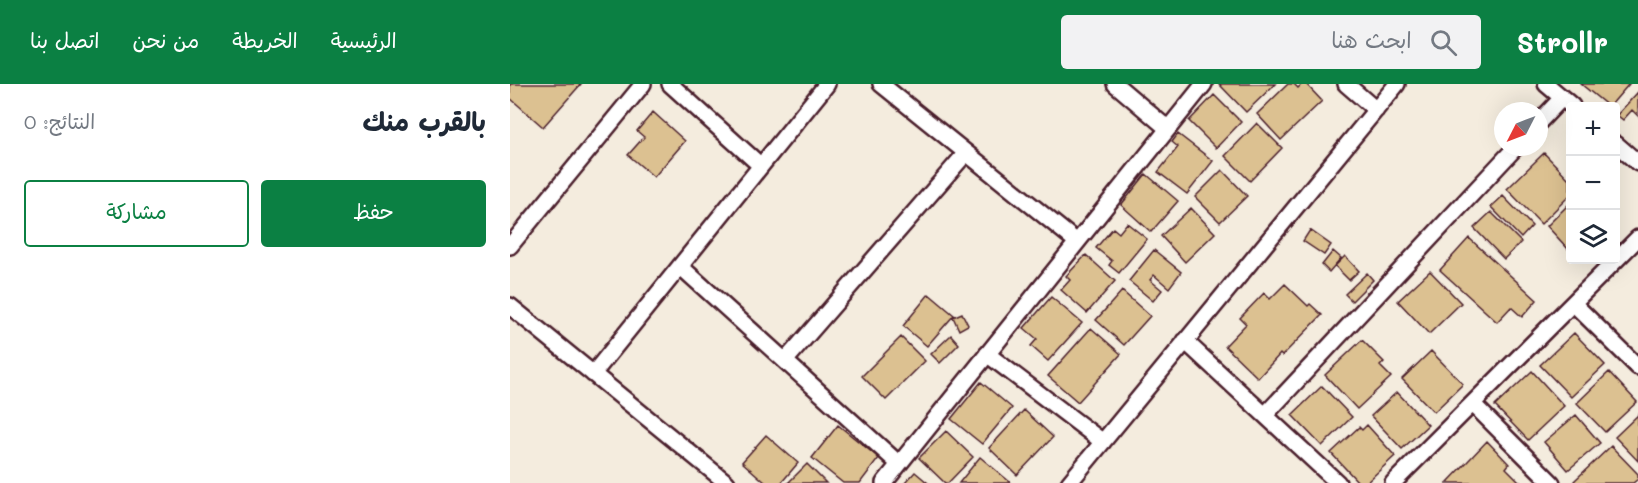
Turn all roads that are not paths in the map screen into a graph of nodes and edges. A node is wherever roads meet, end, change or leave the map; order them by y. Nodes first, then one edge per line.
1 (643, 84) edge
2 (670, 84) edge
3 (827, 84) edge
4 (881, 84) edge
5 (1115, 84) edge
6 (1204, 84) edge
7 (1346, 84) edge
8 (1397, 84) edge
9 (1546, 84) edge
10 (1567, 102) edge
11 (1566, 103) edge
12 (1376, 110) junction
13 (1548, 116) edge
14 (1168, 129) junction
15 (1620, 147) edge
16 (966, 153) junction
17 (1508, 156) edge
18 (1638, 163) edge
19 (761, 166) junction
20 (1638, 238) edge
21 (1077, 242) junction
22 (510, 246) edge
23 (680, 266) junction
24 (1573, 303) junction
25 (510, 306) edge
26 (1185, 341) junction
27 (987, 354) junction
28 (785, 361) junction
29 (1638, 367) edge
30 (593, 374) junction
31 (1473, 404) junction
32 (1265, 415) junction
33 (1102, 442) junction
34 (899, 464) junction
35 (711, 470) junction
36 (702, 483) edge
37 (727, 483) edge
38 (884, 483) edge
39 (1069, 483) edge
40 (1338, 483) edge
41 (1394, 483) edge
42 (1552, 483) edge

1 - 22 street
2 - 19 street
3 - 19 street
4 - 16 street
5 - 14 street
6 - 14 street
7 - 12 street
8 - 12 street
9 - 10 street
11 - 13 street
12 - 26 street
14 - 21 street
15 - 18 street
16 - 21 street
16 - 28 street
17 - 32 street
19 - 23 street
20 - 24 street
21 - 27 street
23 - 28 street
23 - 30 street
24 - 29 street
24 - 31 street
25 - 30 street
26 - 32 street
26 - 33 street
27 - 33 street
27 - 34 street
28 - 34 street
30 - 35 street
31 - 41 street
31 - 42 street
32 - 40 street
33 - 39 street
34 - 38 street
35 - 36 street
35 - 37 street

